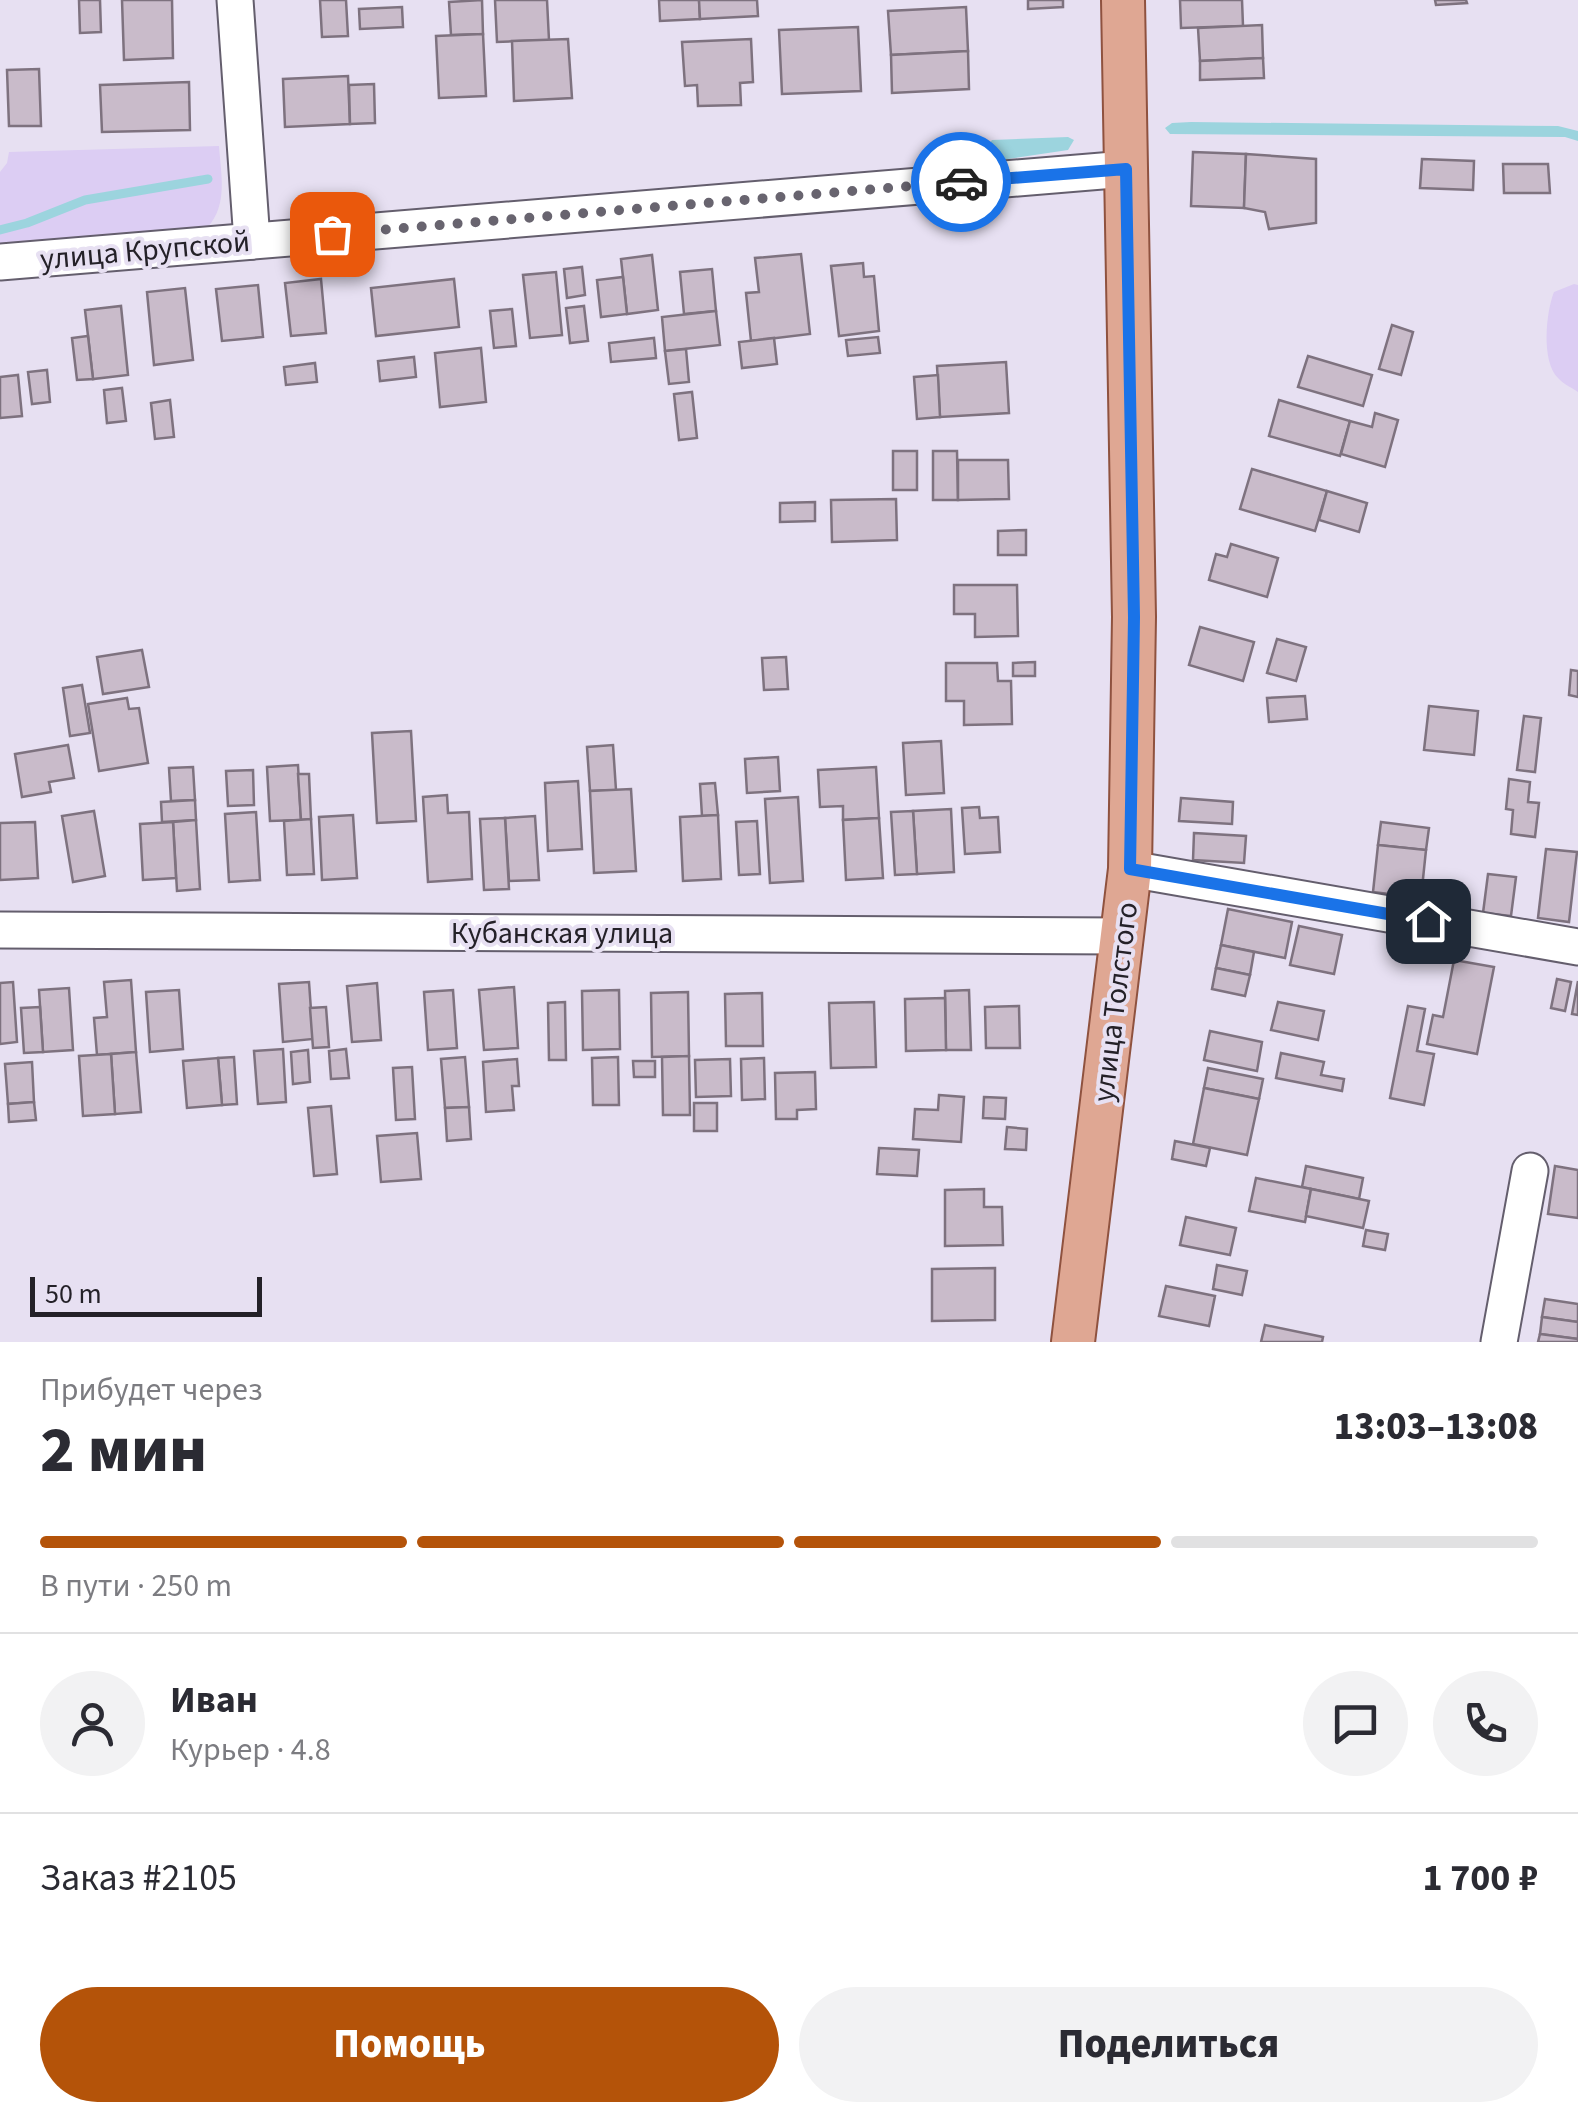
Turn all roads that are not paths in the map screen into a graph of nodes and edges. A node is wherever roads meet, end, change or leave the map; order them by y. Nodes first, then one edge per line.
1 (235, 0) edge
2 (1123, 0) edge
3 (1126, 169) junction
4 (252, 240) junction
5 (0, 262) edge
6 (1130, 869) junction
7 (0, 930) edge
8 (1124, 936) junction
9 (1578, 947) edge
10 (1530, 1171) dead end
11 (1072, 1342) edge
12 (1498, 1342) edge

1 - 4 street
2 - 3 main road, улица Толстого
3 - 4 street, улица Крупской
3 - 6 main road, улица Толстого
4 - 5 street, улица Крупской
6 - 8 main road, улица Толстого
6 - 9 street
7 - 8 street, Кубанская улица
8 - 11 main road, улица Толстого
10 - 12 street

